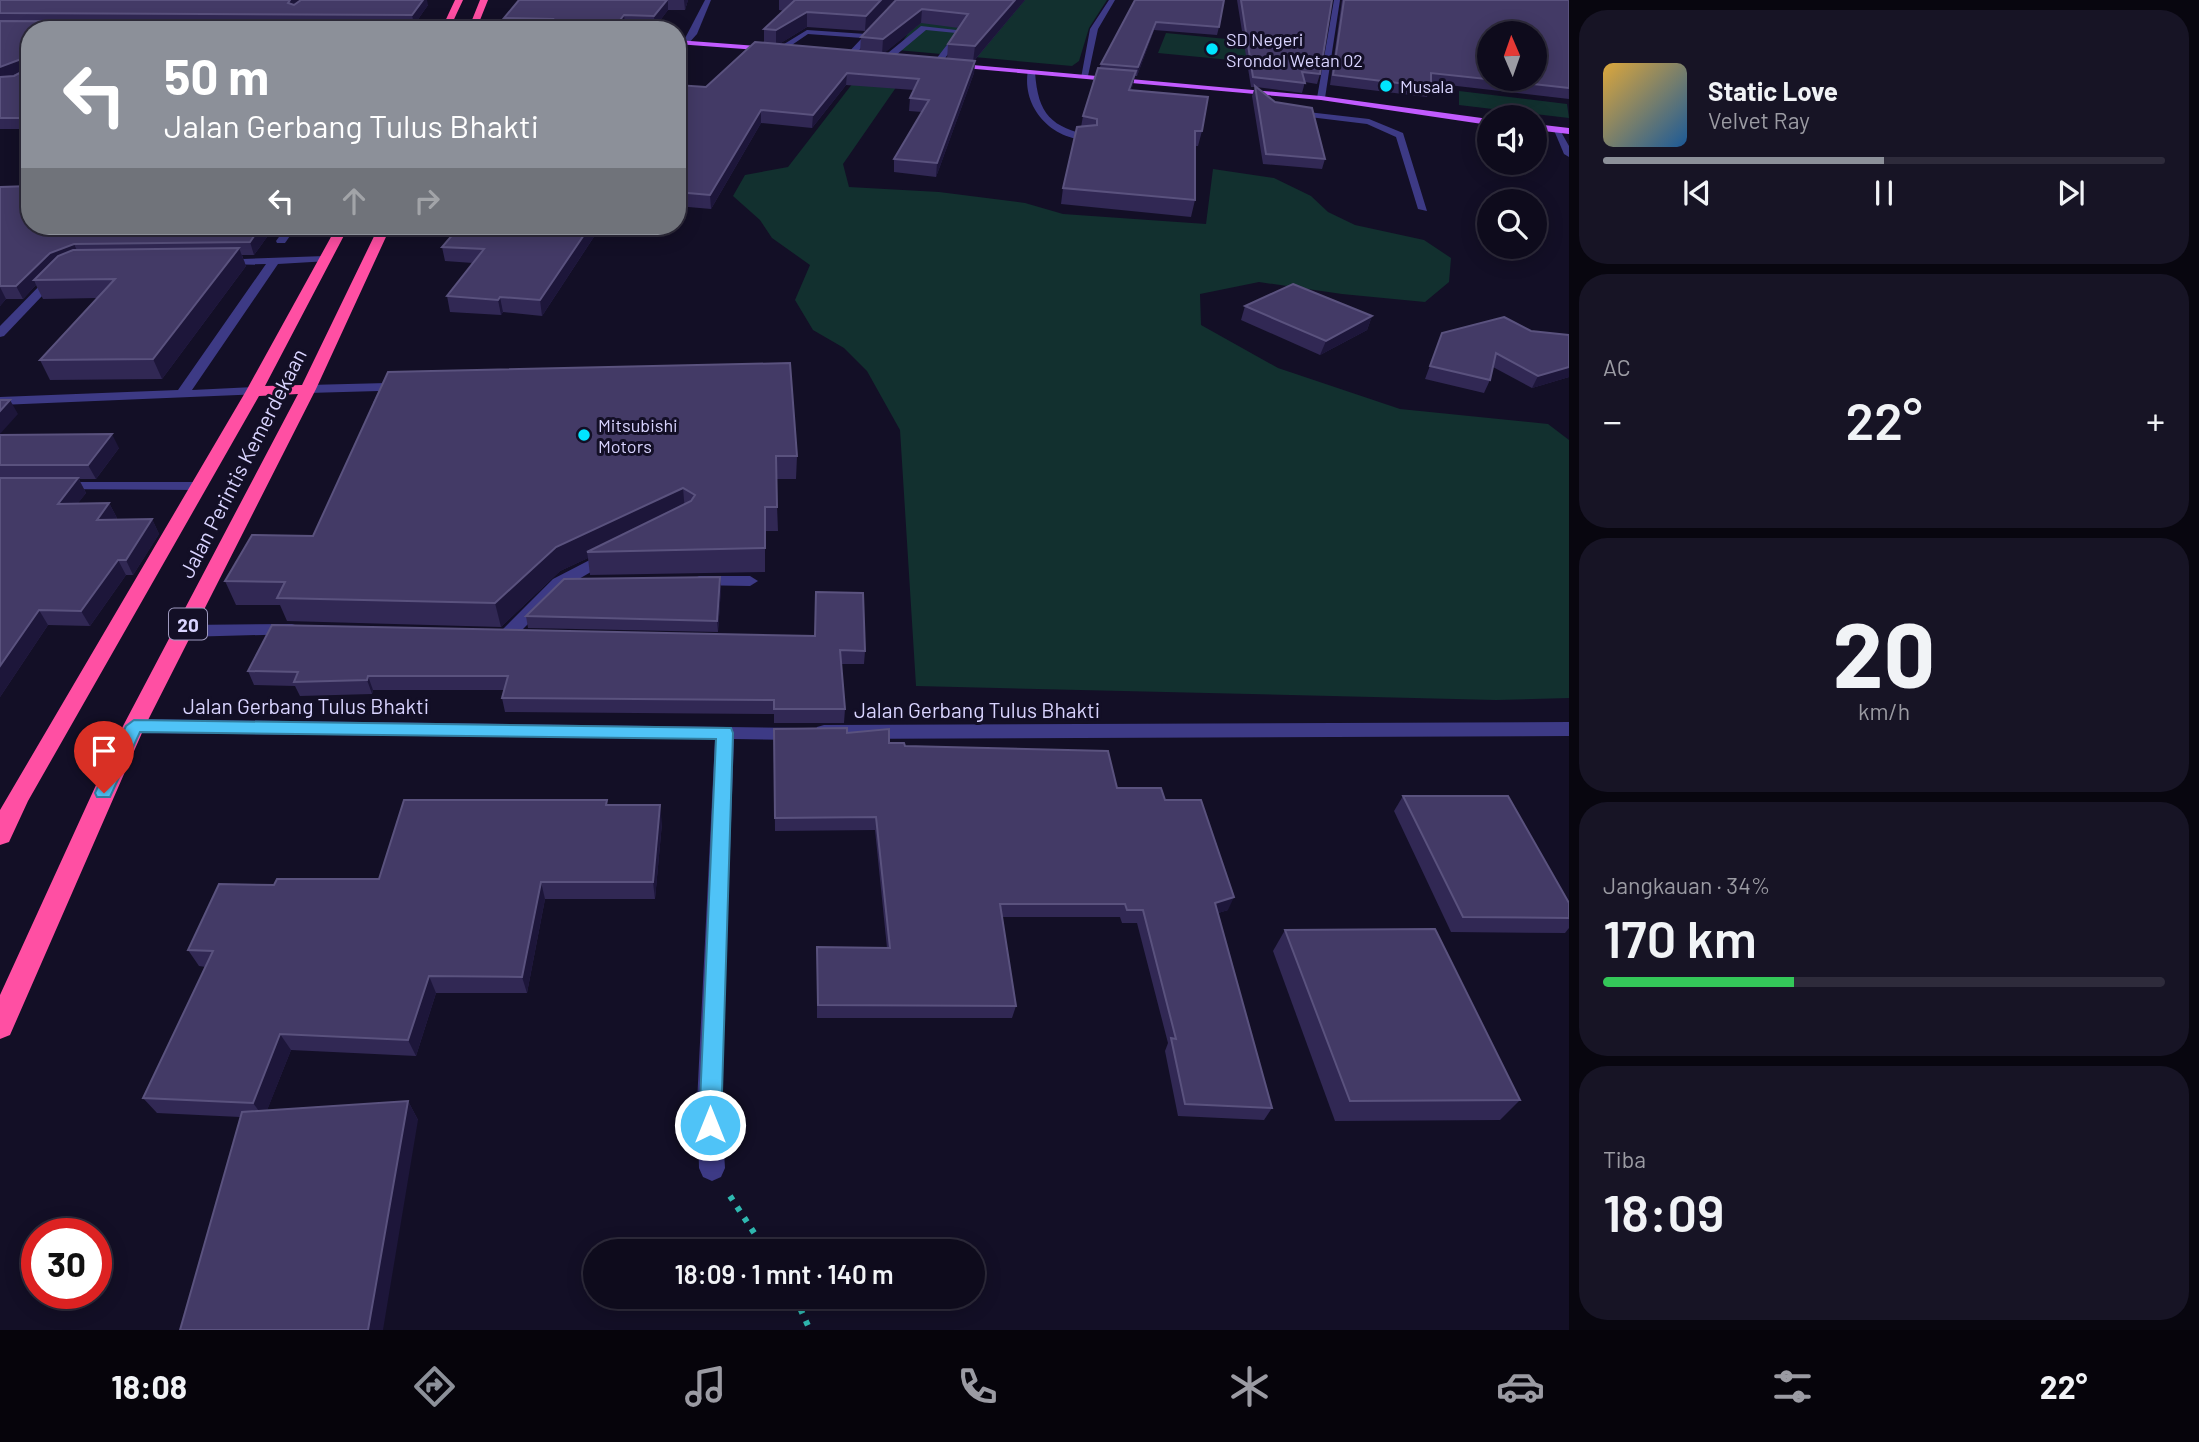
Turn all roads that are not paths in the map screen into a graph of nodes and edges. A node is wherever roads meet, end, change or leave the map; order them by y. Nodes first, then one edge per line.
1 (459, 0) edge
2 (484, 0) edge
3 (708, 0) edge
4 (902, 0) edge
5 (1112, 0) edge
6 (1337, 0) edge
7 (449, 21) edge
8 (476, 21) edge
9 (695, 24) junction
10 (686, 27) dead end
11 (867, 36) junction
12 (686, 39) edge
13 (686, 42) edge
14 (780, 49) junction
15 (794, 51) edge
16 (835, 54) edge
17 (849, 55) junction
18 (861, 57) edge
19 (874, 58) edge
20 (886, 59) junction
21 (899, 60) edge
22 (924, 62) edge
23 (937, 63) junction
24 (1031, 72) junction
25 (1084, 76) junction
26 (1257, 92) junction
27 (1321, 98) junction
28 (1269, 103) edge
29 (1287, 111) edge
30 (1477, 120) edge
31 (1547, 129) edge
32 (1556, 130) junction
33 (1569, 131) edge
34 (1089, 138) edge
35 (1569, 154) edge
36 (1423, 209) dead end
37 (285, 235) edge
38 (338, 235) edge
39 (381, 235) edge
40 (281, 241) dead end
41 (325, 259) junction
42 (274, 261) junction
43 (205, 262) edge
44 (66, 267) edge
45 (0, 333) edge
46 (308, 389) junction
47 (254, 391) junction
48 (182, 394) junction
49 (0, 401) edge
50 (373, 421) edge
51 (40, 486) edge
52 (198, 486) junction
53 (619, 550) edge
54 (750, 580) edge
55 (681, 581) edge
56 (600, 582) edge
57 (559, 583) junction
58 (184, 631) junction
59 (315, 631) edge
60 (533, 636) edge
61 (134, 726) junction
62 (1569, 729) edge
63 (725, 733) junction
64 (0, 835) edge
65 (0, 1026) edge
66 (712, 1168) road end

1 - 7 highway
2 - 8 highway
3 - 9 street
4 - 11 street
5 - 25 street
6 - 27 street
9 - 10 street
9 - 12 street
11 - 14 street
11 - 17 street
13 - 14 main road
14 - 15 main road
16 - 17 main road
17 - 18 main road
19 - 20 main road
20 - 21 main road
20 - 23 street
22 - 23 main road
23 - 24 main road
24 - 25 main road
24 - 34 street
25 - 26 main road
26 - 27 main road
26 - 28 street
27 - 30 main road
29 - 36 street
31 - 32 main road
32 - 33 main road
32 - 35 street
37 - 40 street
38 - 41 highway, Jalan Perintis Kemerdekaan
39 - 46 highway, Jalan Perintis Kemerdekaan / 20
41 - 42 street
41 - 47 highway, Jalan Perintis Kemerdekaan
42 - 43 street
42 - 48 street
44 - 45 street
46 - 47 highway
46 - 50 street
46 - 58 highway, Jalan Perintis Kemerdekaan / 20
47 - 48 street
47 - 52 highway, Jalan Perintis Kemerdekaan
48 - 49 street
51 - 52 street
52 - 64 highway, Jalan Perintis Kemerdekaan
53 - 57 street
54 - 55 street
56 - 57 street
57 - 60 street
58 - 59 street
58 - 61 highway, Jalan Perintis Kemerdekaan / 20
61 - 63 street, Jalan Gerbang Tulus Bhakti
61 - 65 highway, Jalan Perintis Kemerdekaan / 20
62 - 63 street, Jalan Gerbang Tulus Bhakti
63 - 66 street

